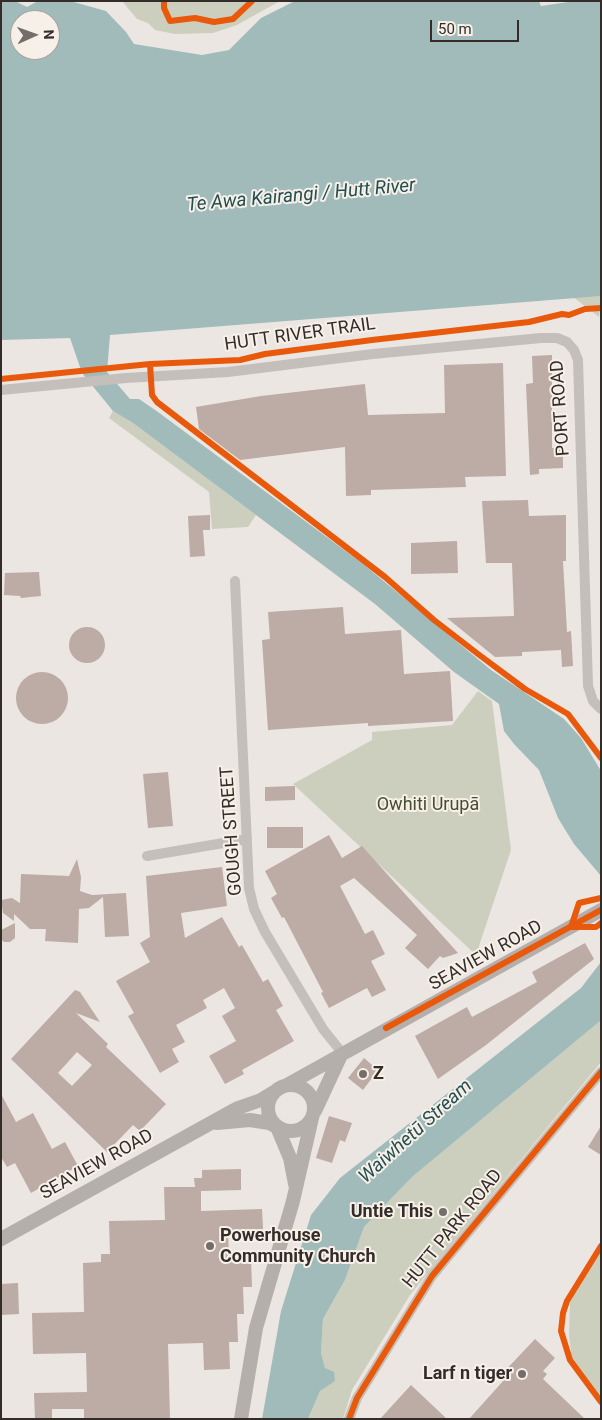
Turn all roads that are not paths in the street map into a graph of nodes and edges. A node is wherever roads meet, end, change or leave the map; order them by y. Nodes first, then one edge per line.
1 (1, 390) edge
2 (235, 581) dead end
3 (601, 709) edge
4 (247, 839) junction
5 (147, 856) dead end
6 (601, 910) edge
7 (342, 1054) junction
8 (601, 1072) edge
9 (280, 1089) junction
10 (313, 1115) junction
11 (212, 1124) junction
12 (277, 1126) junction
13 (296, 1190) junction
14 (1, 1239) edge
15 (241, 1419) edge
16 (349, 1419) edge

1 - 3 street, PORT ROAD
2 - 4 street, GOUGH STREET
4 - 5 street
4 - 7 street, GOUGH STREET
6 - 7 main road, SEAVIEW ROAD
7 - 9 main road, SEAVIEW ROAD
7 - 10 main road
8 - 16 street, HUTT PARK ROAD
9 - 10 main road
9 - 11 main road, SEAVIEW ROAD
9 - 12 main road
10 - 12 main road
10 - 13 main road
11 - 12 main road, SEAVIEW ROAD
11 - 14 main road, SEAVIEW ROAD
12 - 13 main road
13 - 15 main road

